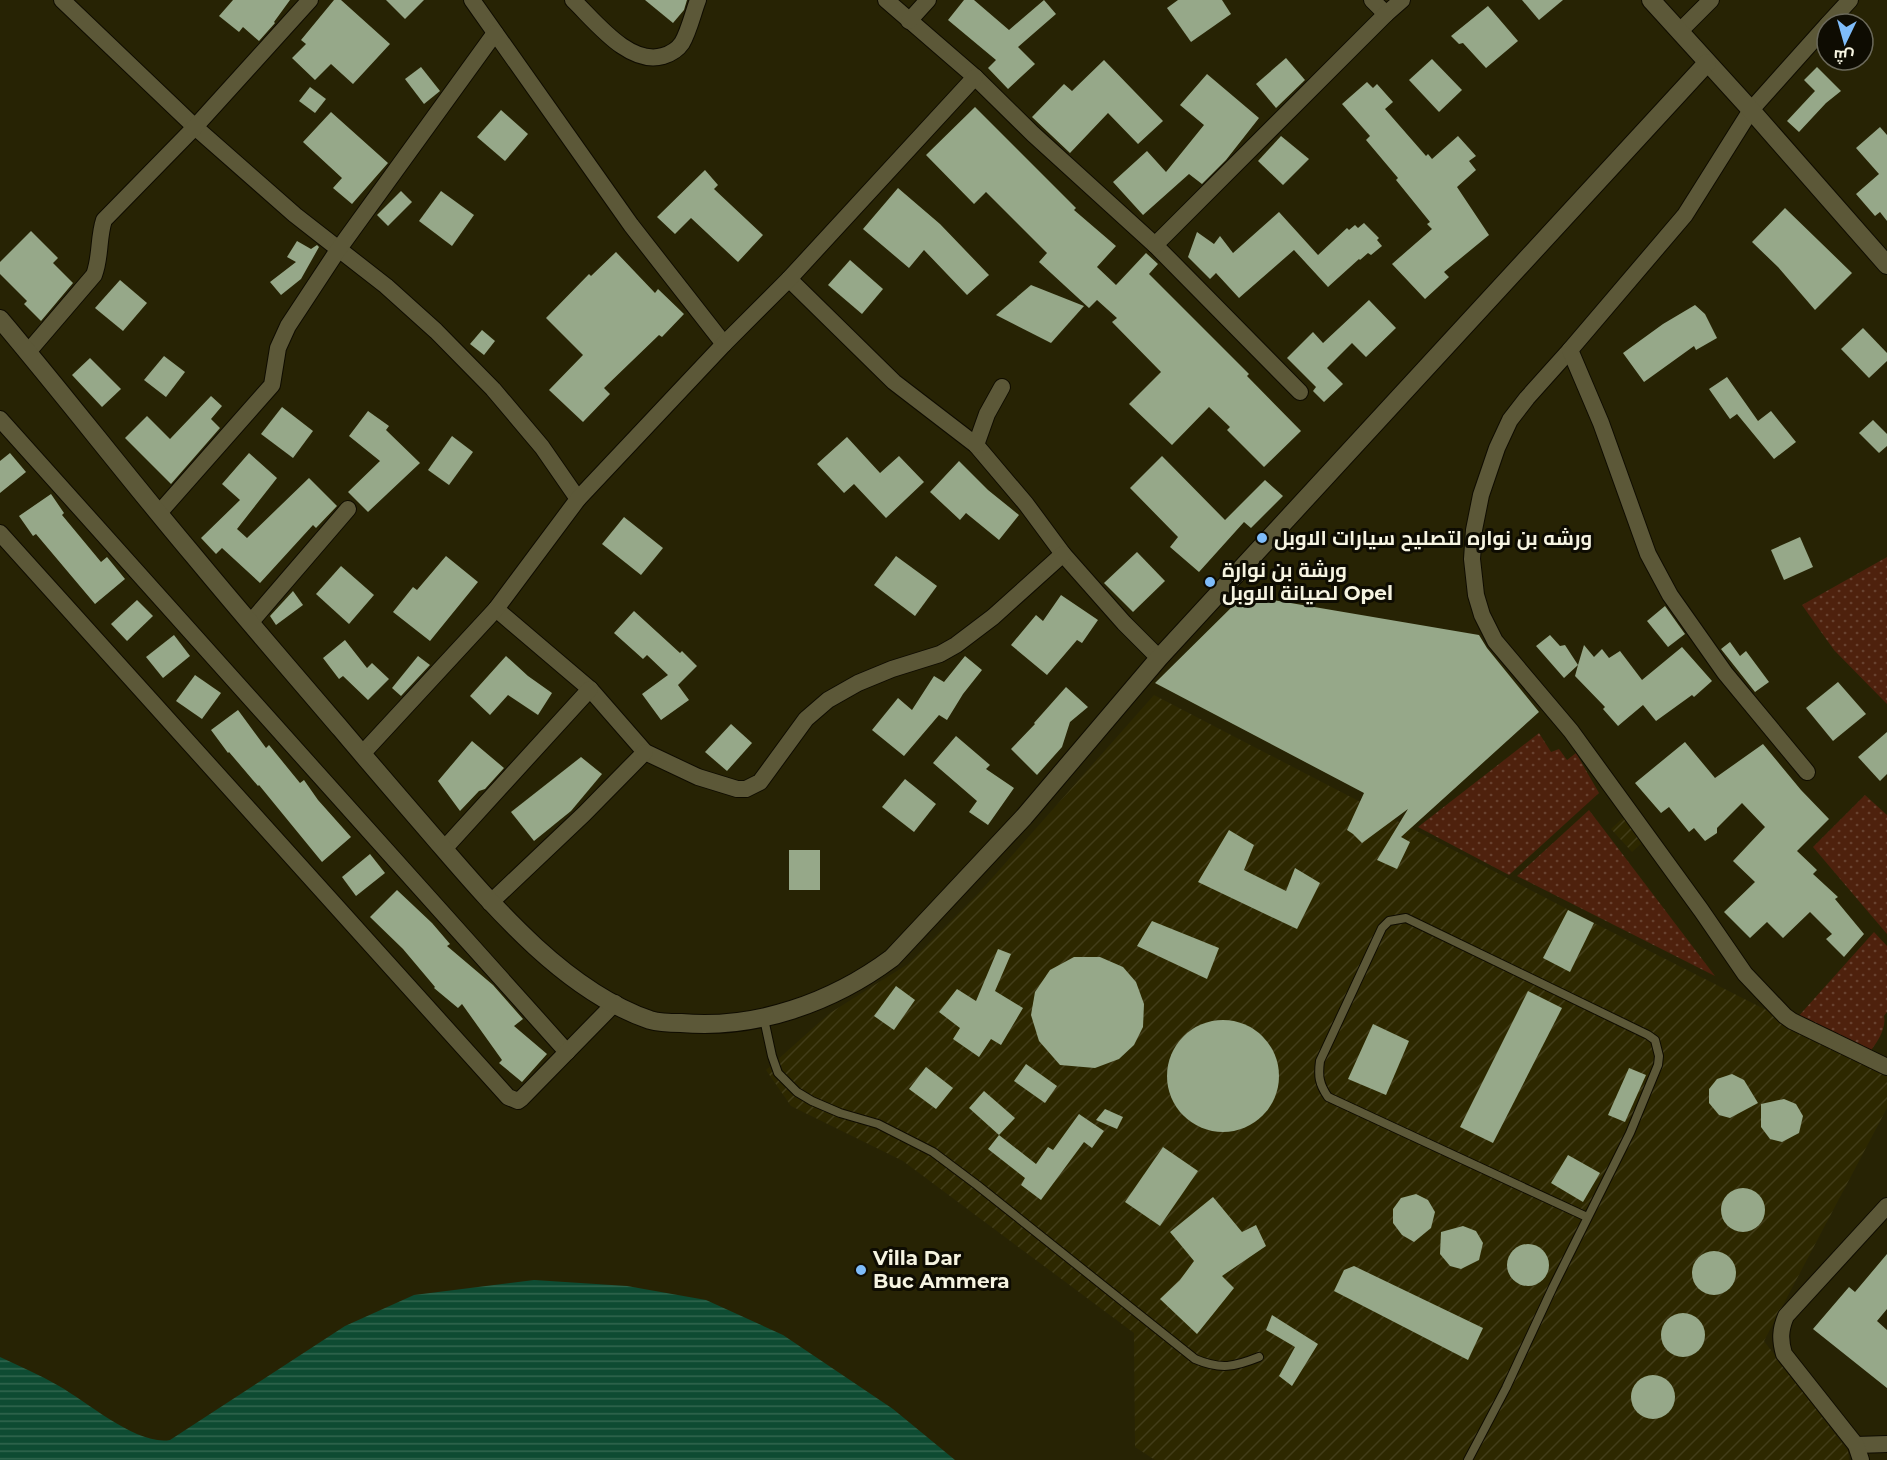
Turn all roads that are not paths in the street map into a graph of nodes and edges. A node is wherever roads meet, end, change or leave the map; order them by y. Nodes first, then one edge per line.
1 (62, 0) edge
2 (310, 0) edge
3 (472, 0) edge
4 (573, 0) edge
5 (699, 0) edge
6 (886, 0) edge
7 (928, 0) edge
8 (1372, 0) edge
9 (1402, 0) edge
10 (1651, 0) edge
11 (1711, 0) edge
12 (1850, 0) edge
13 (1838, 12) edge
14 (1386, 14) junction
15 (909, 21) junction
16 (1680, 31) junction
17 (495, 33) junction
18 (1815, 38) edge
19 (1707, 63) junction
20 (975, 77) junction
21 (1751, 110) junction
22 (195, 127) junction
23 (1155, 245) junction
24 (338, 250) junction
25 (1887, 265) edge
26 (789, 279) junction
27 (0, 319) edge
28 (724, 344) junction
29 (1570, 350) junction
30 (28, 352) junction
31 (1002, 387) dead end
32 (1300, 392) dead end
33 (0, 419) edge
34 (976, 445) junction
35 (578, 499) junction
36 (348, 509) dead end
37 (159, 513) junction
38 (0, 533) edge
39 (1063, 554) junction
40 (496, 609) junction
41 (250, 623) junction
42 (1159, 658) junction
43 (590, 689) junction
44 (645, 752) junction
45 (362, 754) junction
46 (1807, 772) dead end
47 (444, 849) junction
48 (490, 903) junction
49 (615, 1003) junction
50 (764, 1019) junction
51 (567, 1052) junction
52 (1887, 1067) edge
53 (1887, 1206) edge
54 (1587, 1217) junction
55 (1259, 1357) dead end
56 (1887, 1444) edge
57 (1858, 1452) edge
58 (1468, 1460) edge

1 - 22 street
2 - 22 street
3 - 17 street
4 - 5 street
6 - 15 street
7 - 15 street
8 - 14 street
9 - 14 street
10 - 16 street
11 - 16 street
12 - 13 street
14 - 23 street
15 - 20 street
16 - 19 street
17 - 24 street
17 - 28 street
18 - 21 street
19 - 21 street
19 - 42 street
20 - 23 street
20 - 26 street
21 - 25 street
21 - 29 street
22 - 24 street
22 - 30 street
23 - 32 street
24 - 35 street
24 - 37 street
26 - 28 street
26 - 34 street
27 - 30 street
28 - 35 street
29 - 46 street
29 - 52 street
30 - 37 street
31 - 34 street
33 - 51 street
34 - 39 street
35 - 40 street
36 - 41 street
37 - 41 street
38 - 51 street
39 - 42 street
39 - 44 street
40 - 43 street
40 - 45 street
41 - 45 street
42 - 50 street
43 - 44 street
43 - 47 street
44 - 48 street
45 - 47 street
47 - 48 street
48 - 49 street
49 - 50 street
49 - 51 street
50 - 55 lane
53 - 57 street
54 - 54 lane
54 - 58 lane
56 - 57 street

